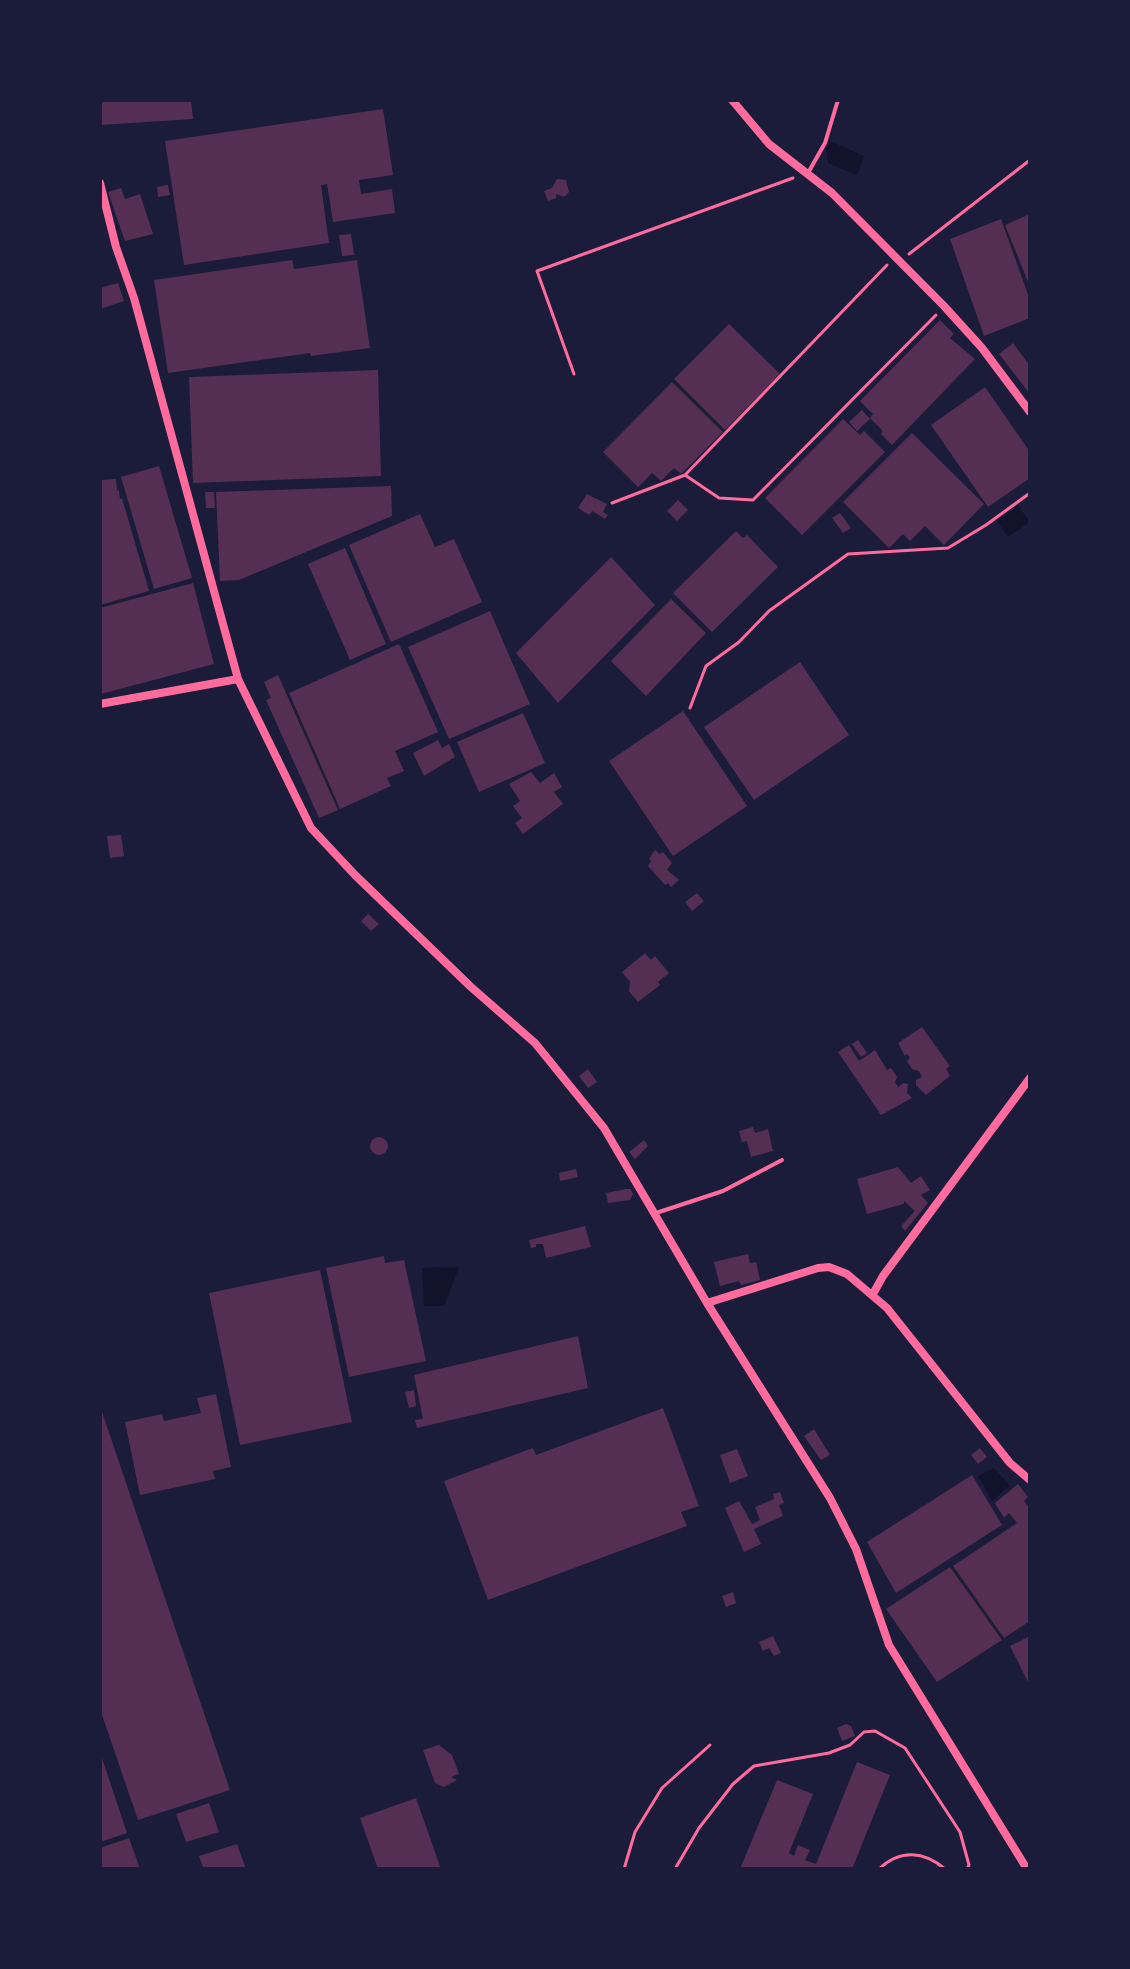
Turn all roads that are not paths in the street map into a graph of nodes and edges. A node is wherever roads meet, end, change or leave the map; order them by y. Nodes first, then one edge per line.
1 (732, 100) edge
2 (838, 100) edge
3 (808, 173) junction
4 (100, 183) edge
5 (1030, 412) edge
6 (238, 679) junction
7 (100, 704) edge
8 (1030, 1078) edge
9 (782, 1160) dead end
10 (654, 1213) junction
11 (873, 1294) junction
12 (707, 1303) junction
13 (1030, 1480) edge
14 (1027, 1869) edge

1 - 3 street
2 - 3 lane
3 - 5 street
4 - 6 street
6 - 7 street
6 - 10 street
8 - 11 street
9 - 10 lane
10 - 12 street
11 - 12 street
11 - 13 street
12 - 14 street

